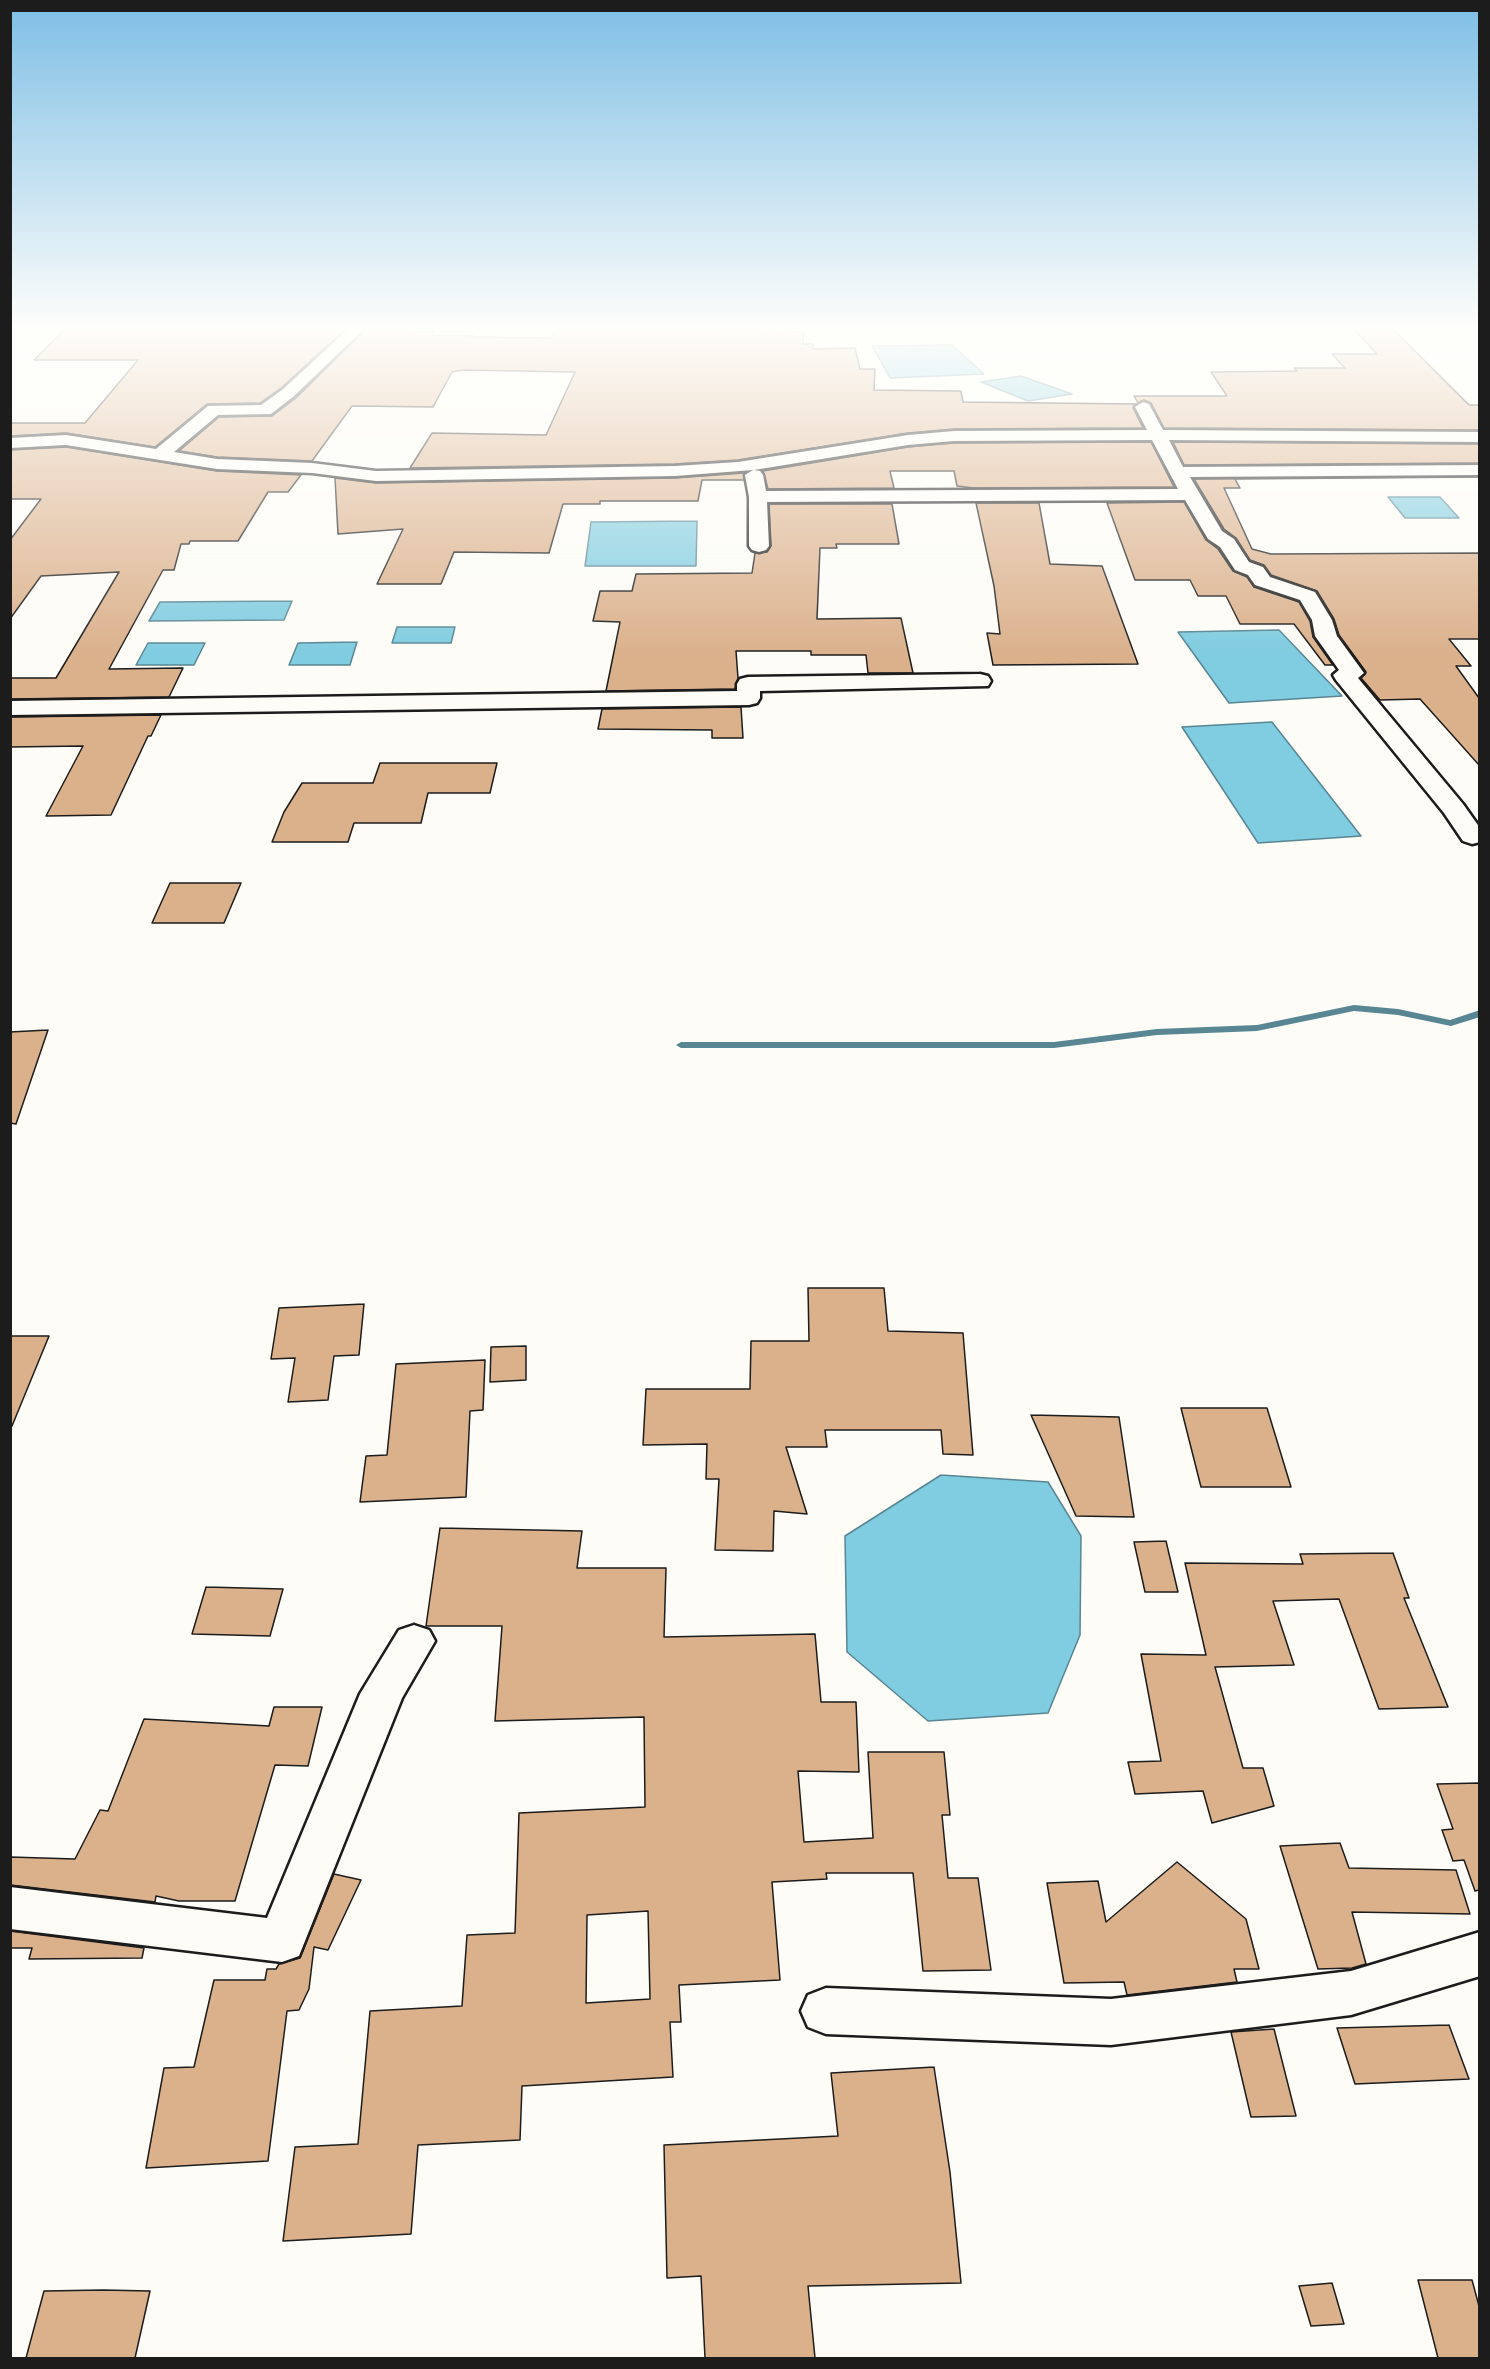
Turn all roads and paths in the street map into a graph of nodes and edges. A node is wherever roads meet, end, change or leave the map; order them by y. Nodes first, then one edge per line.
1 (183, 436) edge
2 (999, 436) edge
3 (1158, 436) edge
4 (1391, 436) edge
5 (1479, 437) edge
6 (10, 442) edge
7 (160, 454) junction
8 (752, 465) junction
9 (1479, 470) edge
10 (1177, 472) junction
11 (1191, 494) junction
12 (759, 497) junction
13 (759, 546) dead end
14 (980, 681) dead end
15 (10, 708) edge
16 (1472, 836) dead end
17 (414, 1641) dead end
18 (10, 1908) edge
19 (1479, 1954) edge
20 (826, 2011) dead end

1 - 7 street
2 - 8 street
3 - 10 street
4 - 5 street
6 - 7 street
7 - 8 street
8 - 12 street
9 - 10 street
10 - 11 street
11 - 12 street
11 - 16 street
12 - 13 street
14 - 15 street
17 - 18 street
19 - 20 street

